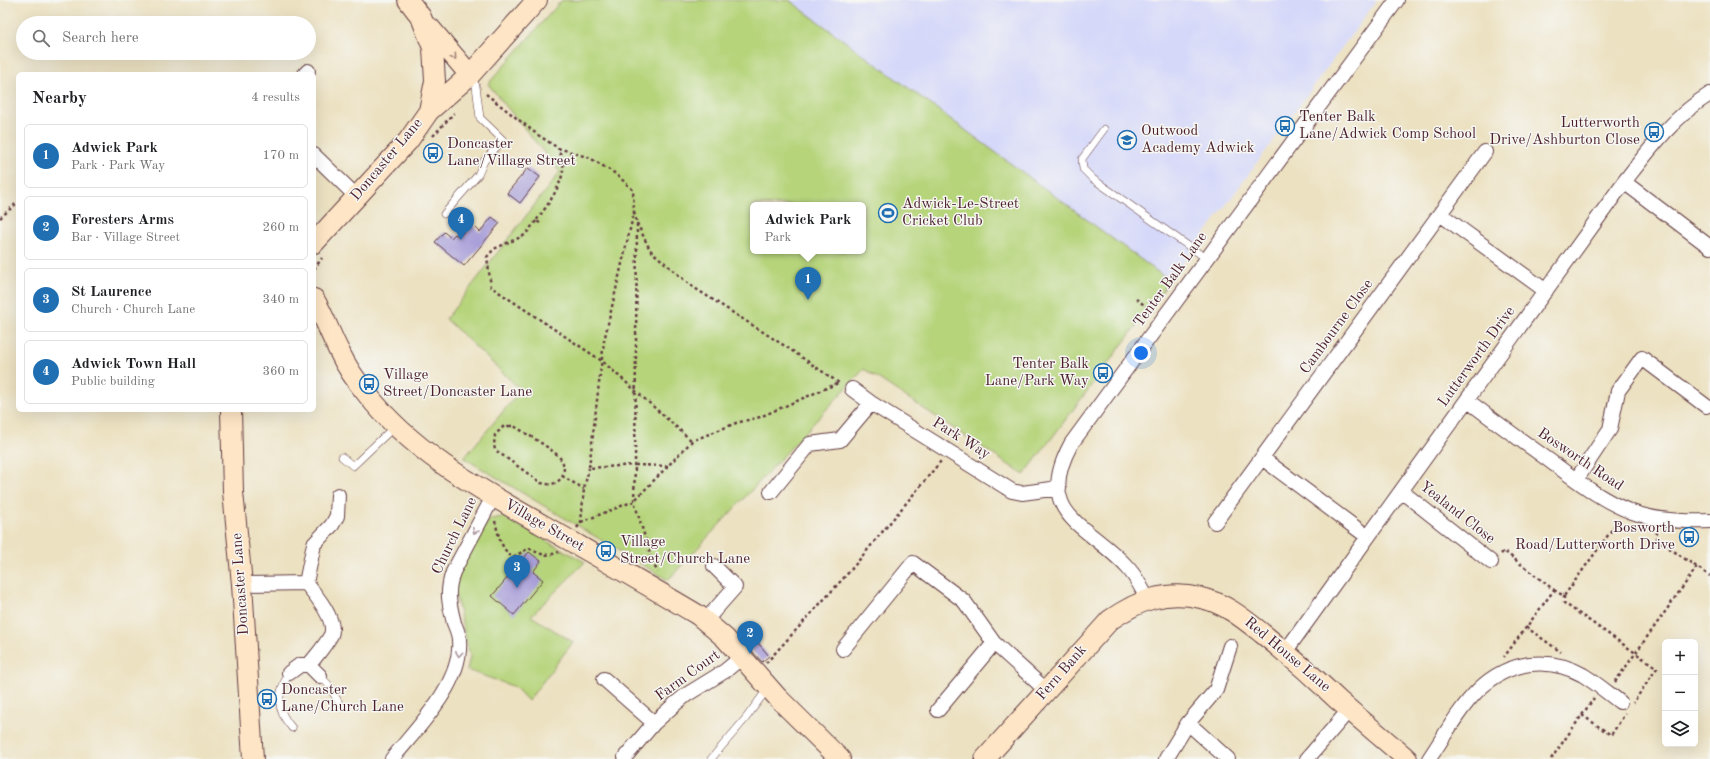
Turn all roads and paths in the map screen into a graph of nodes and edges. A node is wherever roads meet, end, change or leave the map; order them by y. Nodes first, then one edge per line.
1 (408, 0) edge
2 (537, 0) edge
3 (1397, 0) edge
4 (421, 17) junction
5 (473, 81) junction
6 (1710, 94) edge
7 (429, 111) junction
8 (1104, 129) dead end
9 (558, 148) junction
10 (1485, 152) dead end
11 (316, 157) edge
12 (1624, 182) junction
13 (357, 197) junction
14 (16, 204) edge
15 (634, 212) junction
16 (444, 214) dead end
17 (1440, 214) junction
18 (0, 218) edge
19 (536, 221) junction
20 (540, 223) dead end
21 (637, 223) junction
22 (316, 241) edge
23 (1710, 247) edge
24 (1207, 259) junction
25 (1546, 291) junction
26 (1136, 298) dead end
27 (316, 303) edge
28 (1163, 319) junction
29 (602, 361) junction
30 (838, 383) junction
31 (852, 389) joint
32 (635, 390) junction
33 (1466, 400) junction
34 (871, 402) junction
35 (1706, 406) dead end
36 (231, 412) edge
37 (396, 426) junction
38 (692, 441) junction
39 (948, 452) junction
40 (342, 457) dead end
41 (1262, 458) junction
42 (635, 465) junction
43 (668, 466) junction
44 (589, 468) junction
45 (562, 476) junction
46 (1576, 480) junction
47 (1058, 488) junction
48 (584, 489) junction
49 (1401, 491) junction
50 (771, 492) dead end
51 (338, 495) dead end
52 (493, 497) junction
53 (634, 501) junction
54 (1627, 510) junction
55 (1658, 519) junction
56 (1710, 521) edge
57 (581, 522) junction
58 (1215, 522) dead end
59 (1368, 537) junction
60 (570, 541) junction
61 (1491, 562) joint
62 (714, 566) dead end
63 (1697, 567) junction
64 (1710, 576) edge
65 (306, 583) junction
66 (242, 584) junction
67 (1554, 590) junction
68 (660, 593) junction
69 (1564, 596) junction
70 (1147, 599) junction
71 (706, 621) junction
72 (1526, 627) junction
73 (994, 643) junction
74 (1230, 646) dead end
75 (843, 649) dead end
76 (1285, 652) junction
77 (1635, 653) junction
78 (1566, 656) dead end
79 (742, 657) junction
80 (309, 665) junction
81 (289, 673) joint
82 (320, 676) joint
83 (1493, 676) junction
84 (604, 679) dead end
85 (762, 680) junction
86 (1047, 691) junction
87 (1607, 692) junction
88 (339, 703) dead end
89 (1627, 706) junction
90 (938, 710) dead end
91 (1349, 710) junction
92 (1582, 716) junction
93 (1188, 723) junction
94 (654, 724) junction
95 (292, 728) dead end
96 (624, 758) edge
97 (253, 759) edge
98 (392, 759) edge
99 (711, 759) edge
100 (840, 759) edge
101 (985, 759) edge
102 (1166, 759) edge
103 (1228, 759) edge
104 (1307, 759) edge
105 (1407, 759) edge
106 (1429, 759) edge
107 (1552, 759) edge

1 - 4 street, Doncaster Lane
2 - 5 street
3 - 24 street, Tenter Balk Lane
4 -> 5 street
4 - 7 street, Doncaster Lane
5 - 7 street
5 - 9 path
5 - 16 lane
6 - 12 street, Lutterworth Drive
7 - 13 street, Doncaster Lane
8 - 24 lane
9 - 15 path
9 - 19 path
10 - 17 street, Cambourne Close
11 - 13 street
12 - 23 street
12 - 25 street, Lutterworth Drive
13 - 22 street, Doncaster Lane
14 - 18 path
15 - 21 path
15 - 29 path
17 - 25 street
17 - 41 street, Cambourne Close
19 - 20 path
19 - 29 path
21 - 30 path
21 - 32 path
24 - 28 street, Tenter Balk Lane
25 - 33 street, Lutterworth Drive
26 - 28 path
27 - 37 street, Village Street
28 - 47 street, Tenter Balk Lane
29 - 32 path
29 - 44 path
30 - 31 path
30 - 38 path
31 - 34 street, Park Way
32 - 38 path
32 - 42 path
33 - 46 street, Bosworth Road
33 - 49 street, Lutterworth Drive
34 - 39 street, Park Way
34 - 50 street
35 - 46 street
36 - 66 street, Doncaster Lane
37 - 40 lane
37 - 52 street, Village Street
38 - 43 path
39 - 47 street, Park Way
39 - 85 path
41 - 58 street, Cambourne Close
41 - 59 street
42 - 43 path
42 - 44 path
42 - 53 path
43 - 53 path
44 - 48 path
45 - 45 path
45 - 48 path
46 - 54 street, Bosworth Road
47 - 70 street, Tenter Balk Lane
48 - 57 path
49 - 59 street, Lutterworth Drive
49 - 61 street, Yealand Close
51 - 65 street
52 - 60 street, Village Street
52 - 60 path
52 -> 98 street, Church Lane
53 - 57 path
53 - 68 path
54 - 55 street, Bosworth Road
54 - 69 path
55 - 56 street, Bosworth Road
55 - 63 path
57 - 60 path
59 - 76 street, Lutterworth Drive
60 - 68 street, Village Street
61 - 67 path
62 - 71 street
63 - 64 path
63 - 77 path
65 - 66 street
65 - 80 street
66 - 97 street, Doncaster Lane
67 - 69 path
67 - 72 path
68 - 71 street, Village Street
69 - 77 path
70 - 76 street, Red House Lane
70 - 86 street, Fern Bank
71 - 79 street, Village Street
72 - 78 path
72 - 83 path
73 - 75 street
73 - 86 street
73 - 90 street
74 - 93 street
76 - 91 street, Red House Lane
77 - 87 path
77 - 89 path
79 - 85 street, Village Street
79 - 94 street, Farm Court
80 - 81 street
80 - 82 street
81 - 95 lane
82 - 88 lane
83 - 87 street
83 - 106 street
84 - 94 street, Farm Court
85 - 99 lane
85 - 100 street, Village Street
86 - 101 street, Fern Bank
87 - 89 street
87 - 92 path
89 - 92 path
91 - 104 street
91 - 105 street, Red House Lane
92 - 107 path
93 - 102 street
93 - 103 street
94 - 96 street, Farm Court

